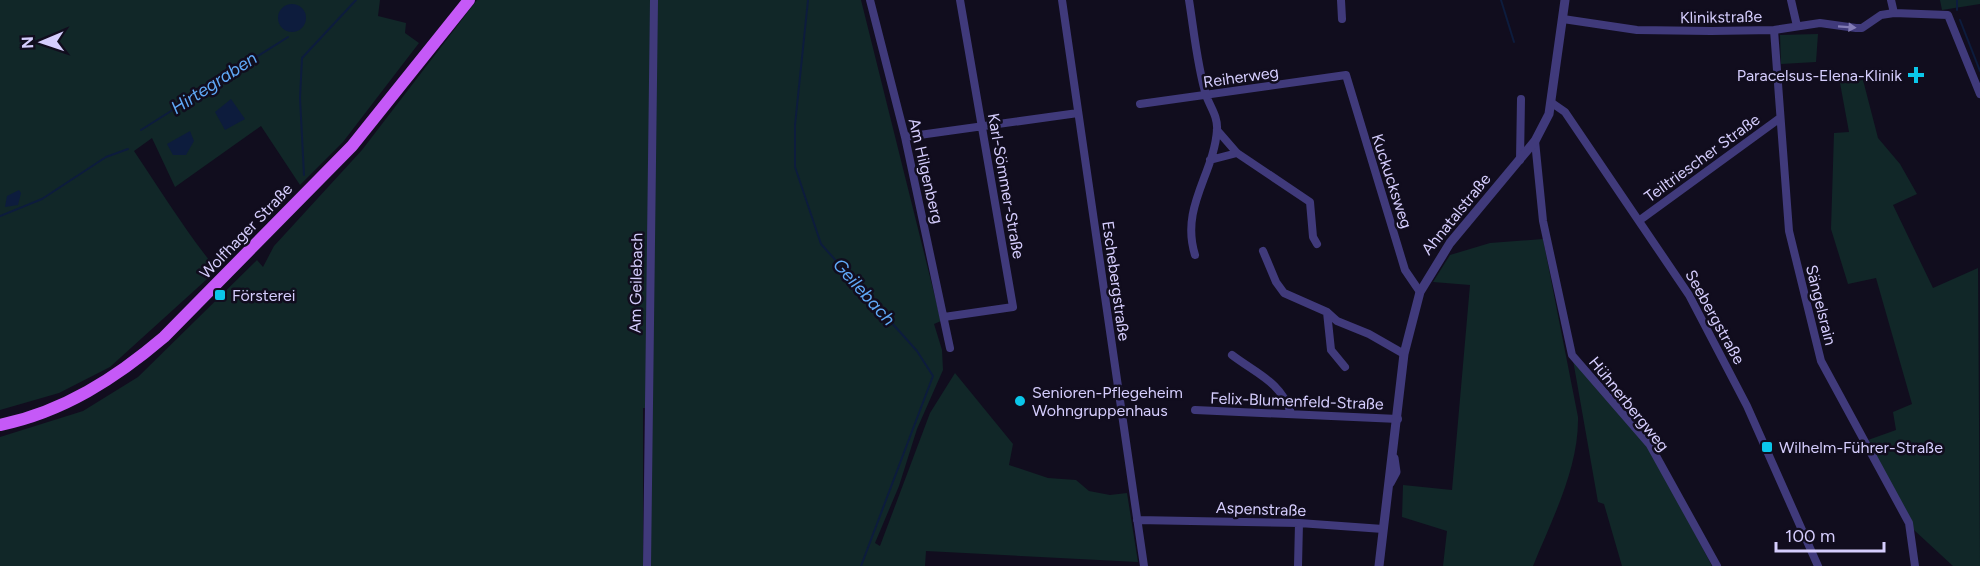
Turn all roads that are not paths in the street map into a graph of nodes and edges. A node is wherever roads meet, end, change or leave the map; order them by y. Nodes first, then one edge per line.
1 (469, 0) edge
2 (654, 0) edge
3 (870, 0) edge
4 (960, 0) edge
5 (1062, 0) edge
6 (1189, 0) edge
7 (1341, 0) edge
8 (1565, 0) edge
9 (1791, 0) edge
10 (1891, 0) edge
11 (1894, 13) junction
12 (1342, 19) dead end
13 (1563, 19) junction
14 (1797, 26) junction
15 (1774, 30) junction
16 (1346, 75) joint
17 (1980, 94) edge
18 (1206, 96) junction
19 (1521, 99) dead end
20 (1552, 103) junction
21 (1140, 104) dead end
22 (1078, 113) junction
23 (1780, 118) junction
24 (982, 125) junction
25 (1217, 130) junction
26 (905, 137) junction
27 (1535, 141) junction
28 (1237, 153) junction
29 (1210, 160) junction
30 (1520, 160) junction
31 (1640, 220) junction
32 (1317, 244) dead end
33 (1263, 251) dead end
34 (1195, 255) dead end
35 (1420, 292) junction
36 (1327, 312) junction
37 (944, 317) junction
38 (950, 348) dead end
39 (1404, 354) junction
40 (1232, 355) dead end
41 (1345, 367) dead end
42 (1195, 411) dead end
43 (1291, 413) junction
44 (1398, 419) junction
45 (0, 425) edge
46 (1137, 520) junction
47 (1299, 523) junction
48 (1383, 529) junction
49 (647, 566) edge
50 (1144, 566) edge
51 (1298, 566) edge
52 (1380, 566) edge
53 (1717, 566) edge
54 (1818, 566) edge
55 (1915, 566) edge

1 - 45 main road, Wolfhager Straße
2 - 49 street, Am Geilebach
3 - 26 street, Am Hilgenberg
4 - 24 street, Karl-Sömmer-Straße
5 - 22 street, Eschebergstraße
6 - 18 street
7 - 12 street
8 - 13 street, Ahnatalstraße
9 - 14 street
10 - 11 street
14 -> 11 street, Klinikstraße
11 - 17 street, Klinikstraße
13 - 15 street, Klinikstraße
13 - 20 street, Ahnatalstraße
14 - 15 street, Klinikstraße
15 - 23 street, Sängelsrain
16 - 18 street, Reiherweg
16 - 35 street, Kuckucksweg
18 - 21 street, Reiherweg
18 - 25 street
19 - 30 street
20 - 27 street, Ahnatalstraße
20 - 31 street, Seebergstraße
22 - 24 street
22 - 46 street, Eschebergstraße
23 - 31 street, Teiltriescher Straße
23 - 55 street, Sängelsrain
24 - 26 street
24 - 37 street, Karl-Sömmer-Straße
25 - 28 street
25 - 29 street
26 - 37 street, Am Hilgenberg
27 - 30 street, Ahnatalstraße
27 - 53 street, Hühnerbergweg
28 - 29 street
28 - 32 street
29 - 34 street
30 - 35 street, Ahnatalstraße
31 - 54 street, Seebergstraße
33 - 36 street
35 - 39 street, Ahnatalstraße
36 - 39 street
36 - 41 street
37 - 38 street, Am Hilgenberg
39 - 44 street, Ahnatalstraße
40 - 43 street
42 - 43 street, Felix-Blumenfeld-Straße
43 - 44 street, Felix-Blumenfeld-Straße
44 - 48 street, Ahnatalstraße
46 - 47 street, Aspenstraße
46 - 50 street, Eschebergstraße
47 - 48 street, Aspenstraße
47 - 51 street
48 - 52 street, Ahnatalstraße

